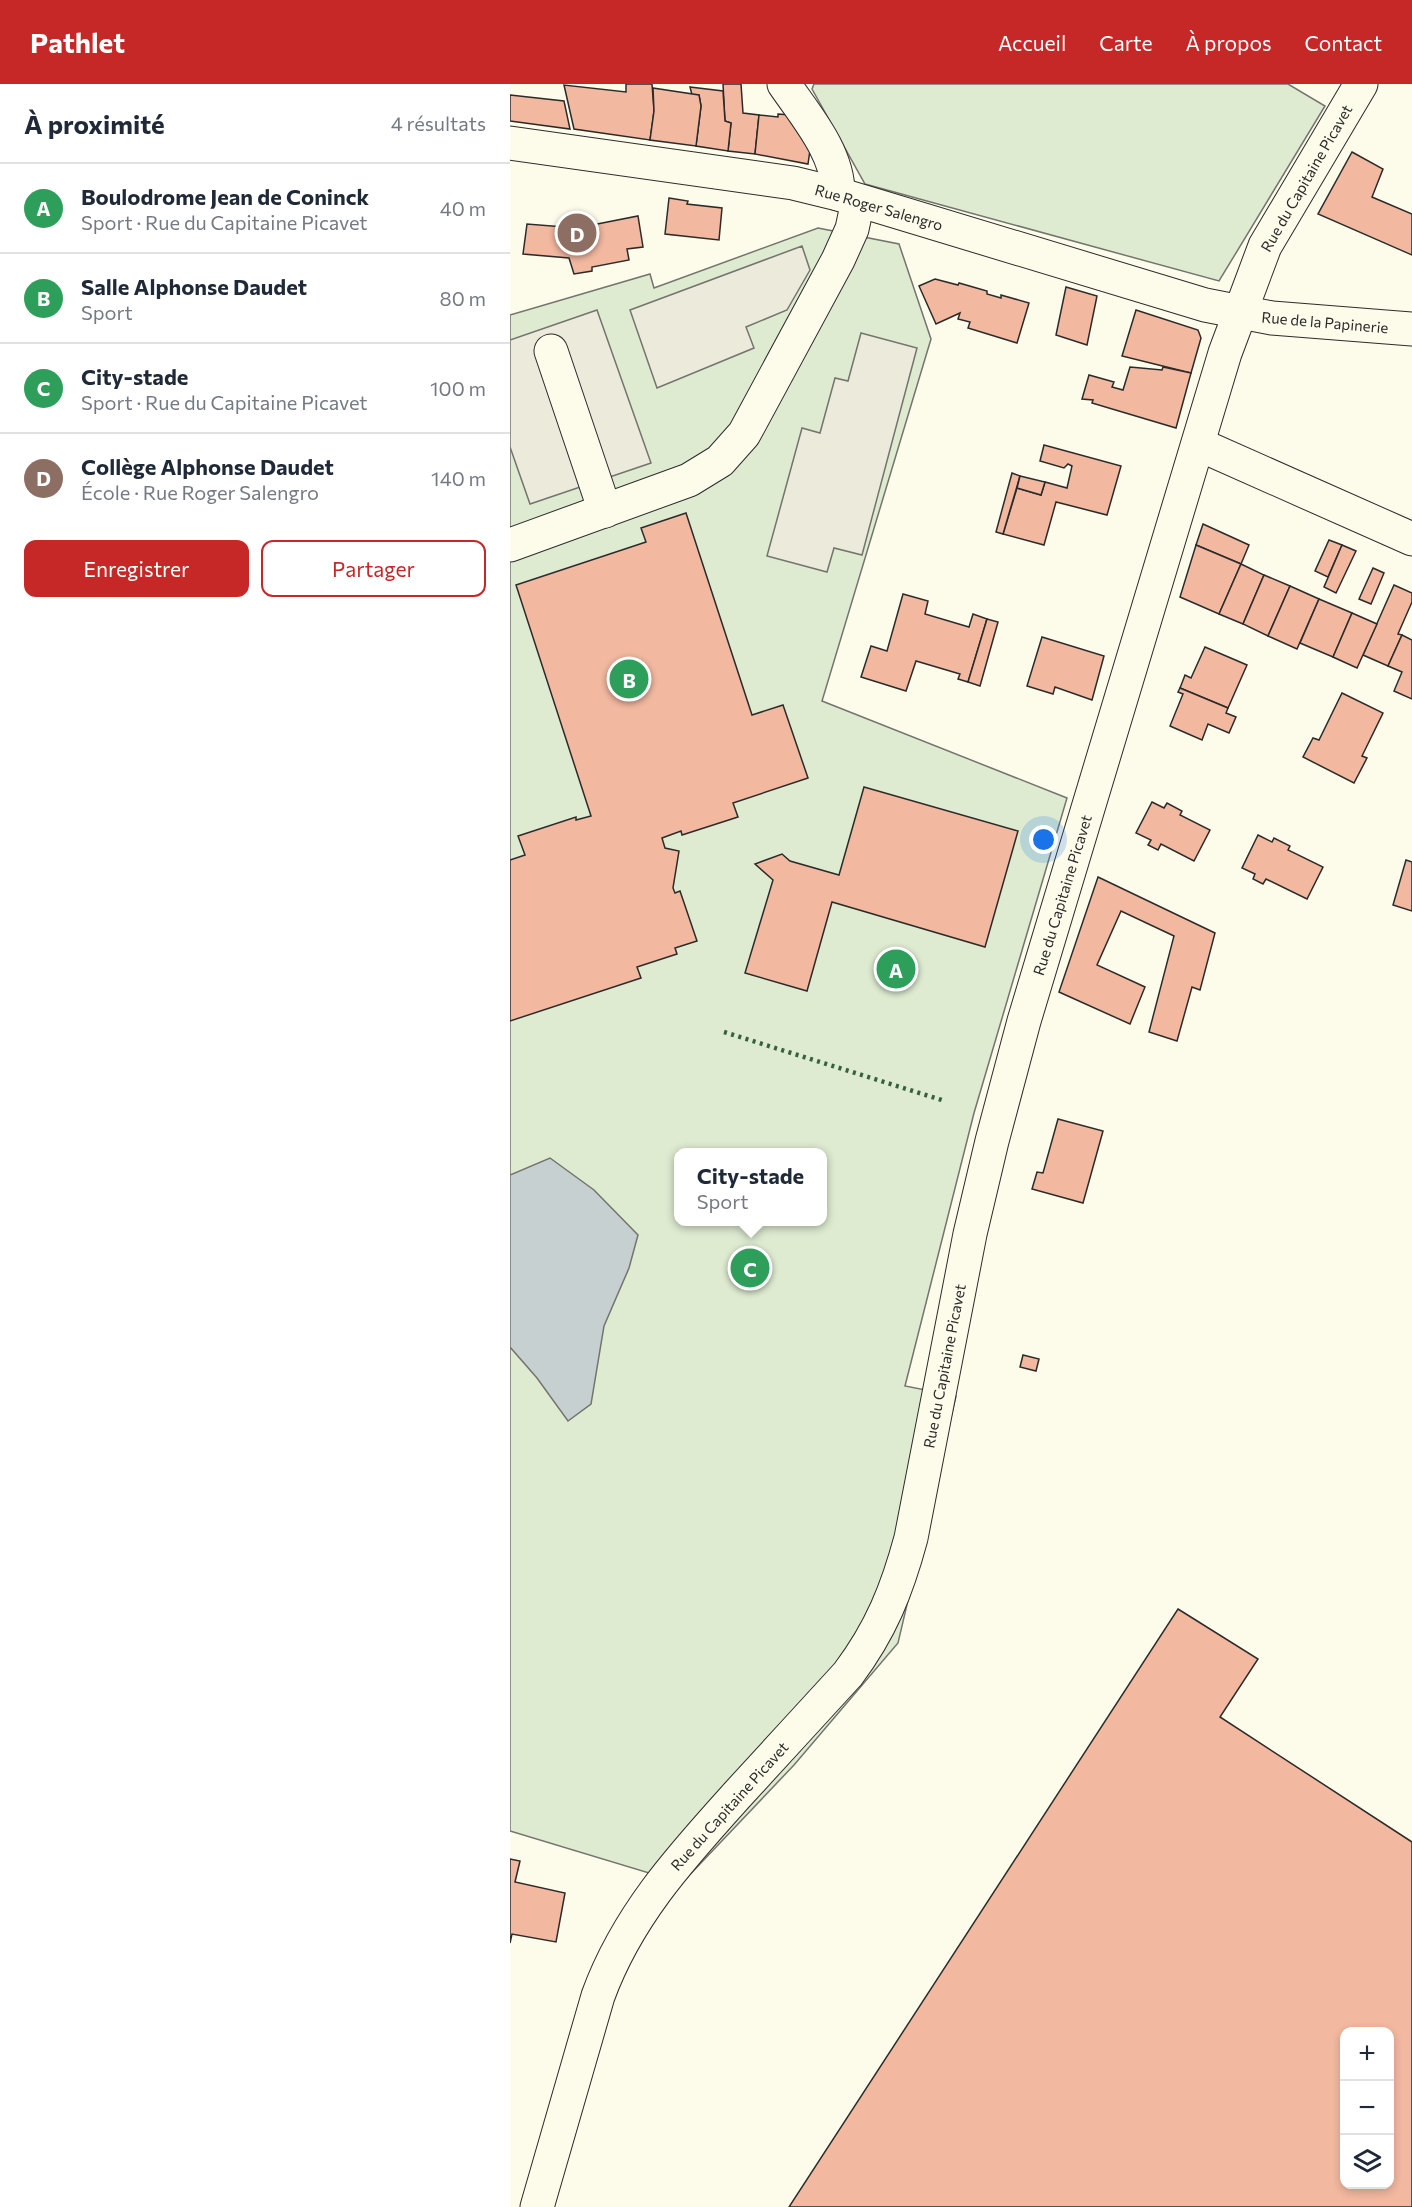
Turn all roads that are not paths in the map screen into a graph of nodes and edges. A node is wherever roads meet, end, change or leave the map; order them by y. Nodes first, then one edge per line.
1 (784, 84) edge
2 (1361, 84) edge
3 (510, 142) edge
4 (848, 197) junction
5 (1239, 312) junction
6 (1412, 329) edge
7 (551, 351) dead end
8 (1198, 444) junction
9 (605, 511) junction
10 (1412, 539) edge
11 (510, 545) edge
12 (537, 2207) edge

1 - 4 street
2 - 5 street, Rue du Capitaine Picavet
3 - 4 street, Rue Roger Salengro
4 - 5 street, Rue Roger Salengro
4 - 9 street
5 - 6 street, Rue de la Papinerie
5 - 8 street, Rue du Capitaine Picavet
7 - 9 street
8 - 10 street
8 - 12 street, Rue du Capitaine Picavet
9 - 11 street

